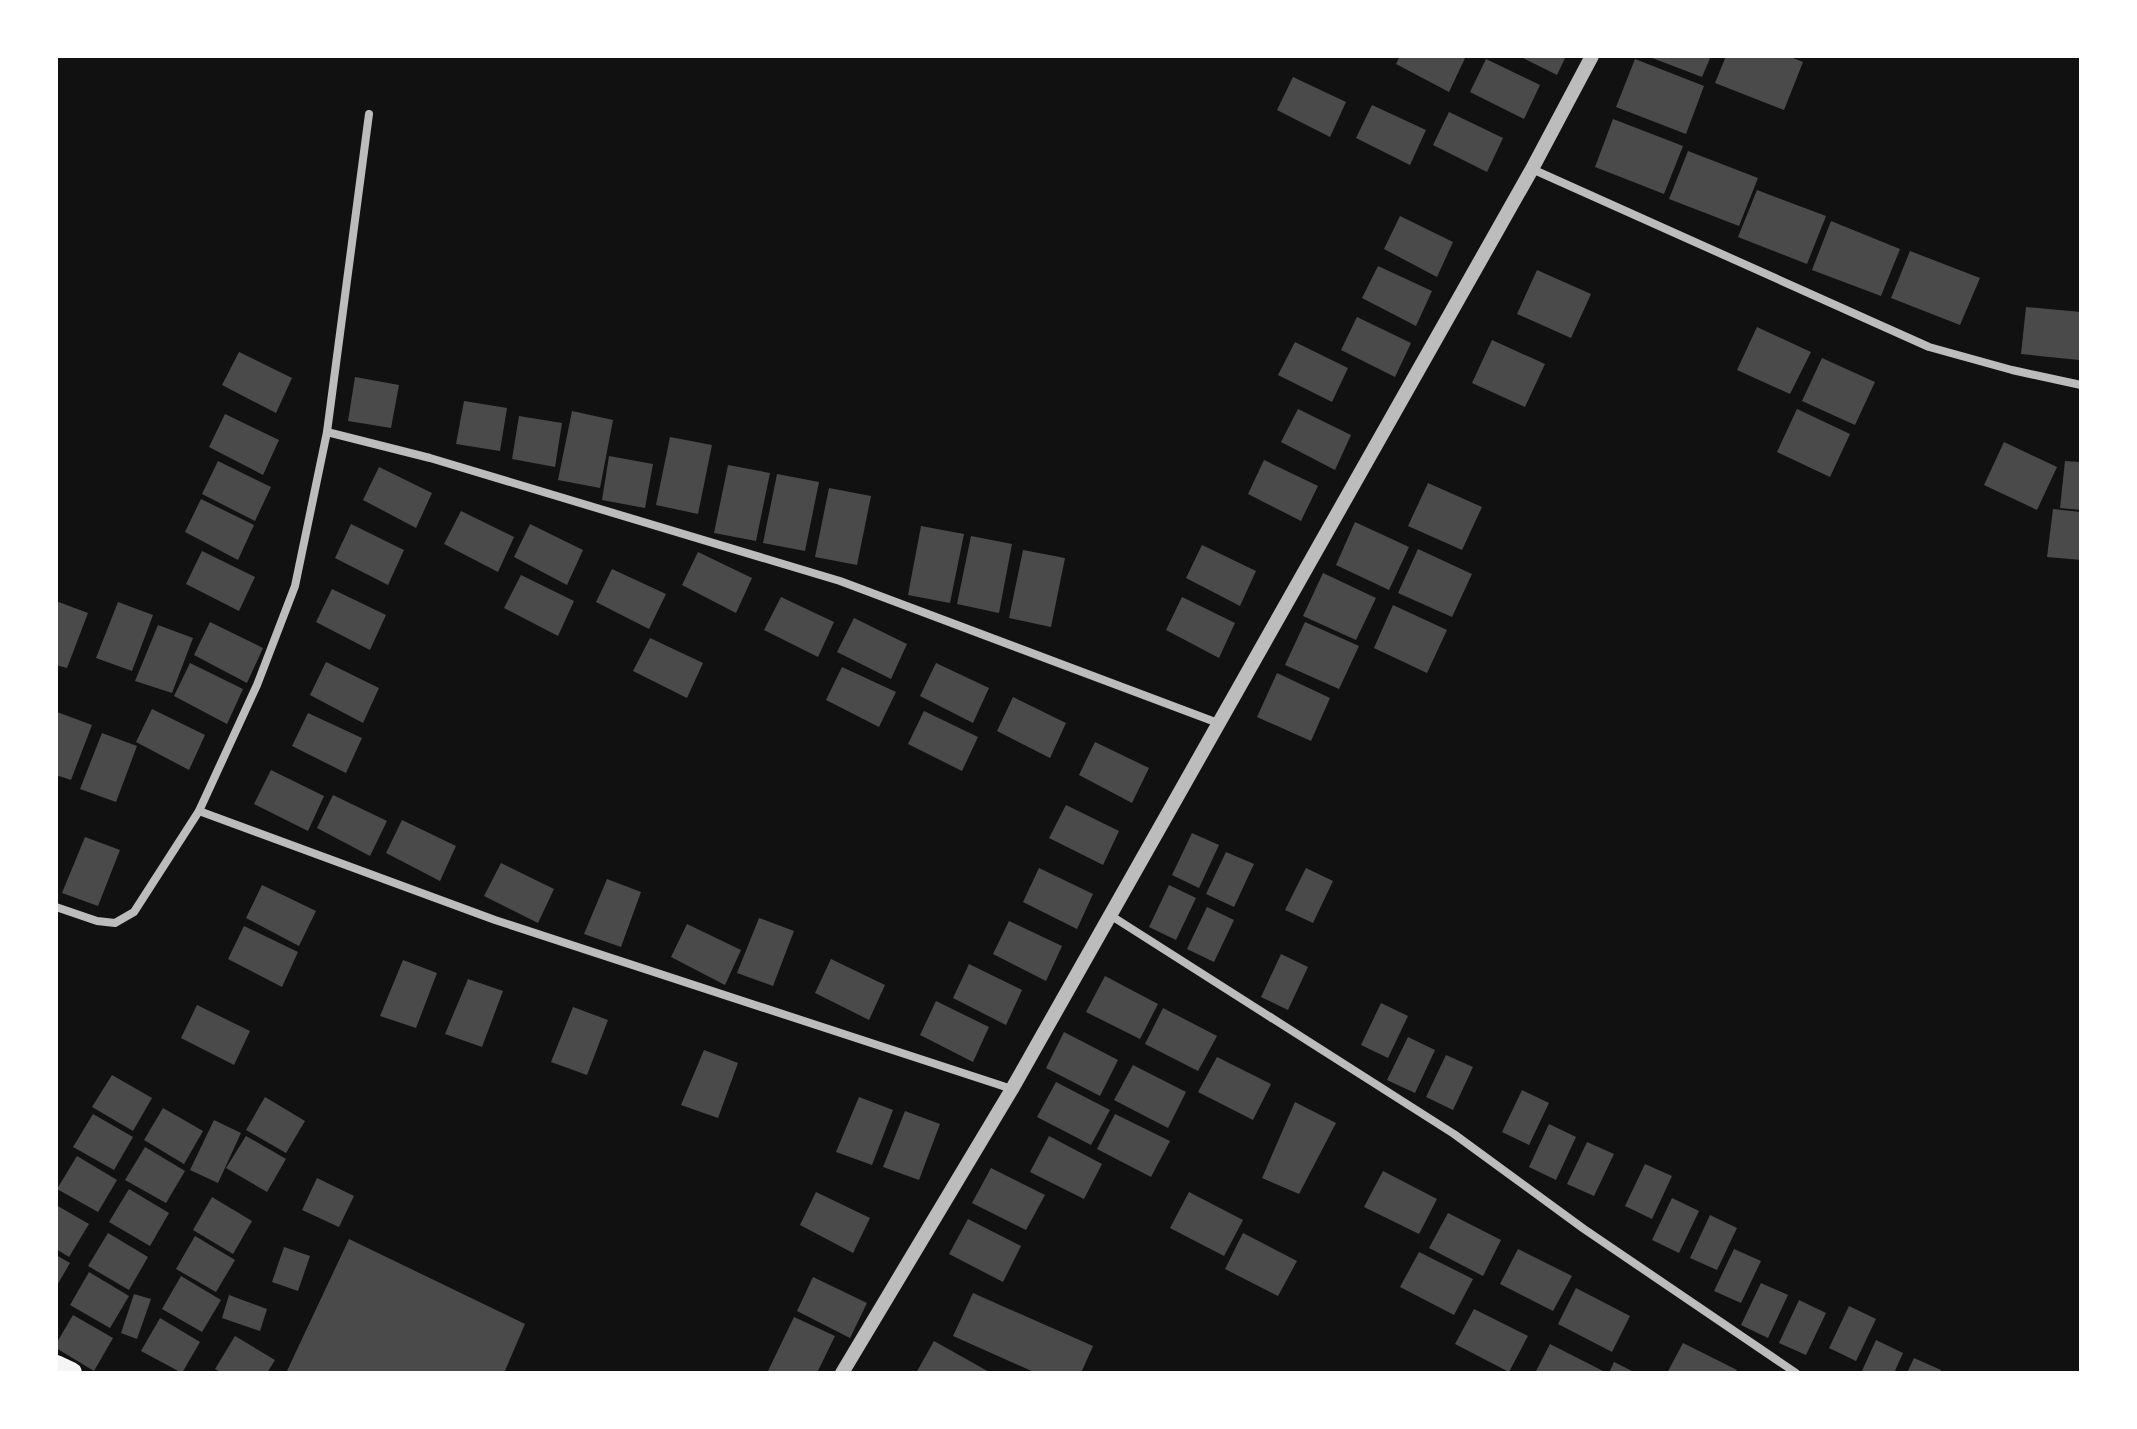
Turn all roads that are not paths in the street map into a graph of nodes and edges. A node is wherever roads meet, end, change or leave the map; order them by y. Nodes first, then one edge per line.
1 (1592, 56) edge
2 (369, 114) dead end
3 (1532, 169) junction
4 (2081, 385) edge
5 (327, 432) junction
6 (1218, 723) junction
7 (199, 811) junction
8 (56, 907) edge
9 (1110, 915) junction
10 (1012, 1089) junction
11 (56, 1366) edge
12 (71, 1373) edge
13 (842, 1373) edge
14 (1796, 1373) edge

1 - 3 street
2 - 5 street
3 - 4 street
3 - 6 street
5 - 6 street
5 - 7 street
6 - 9 street
7 - 8 street
7 - 10 street
9 - 10 street
9 - 14 street
10 - 13 street
11 - 12 highway

